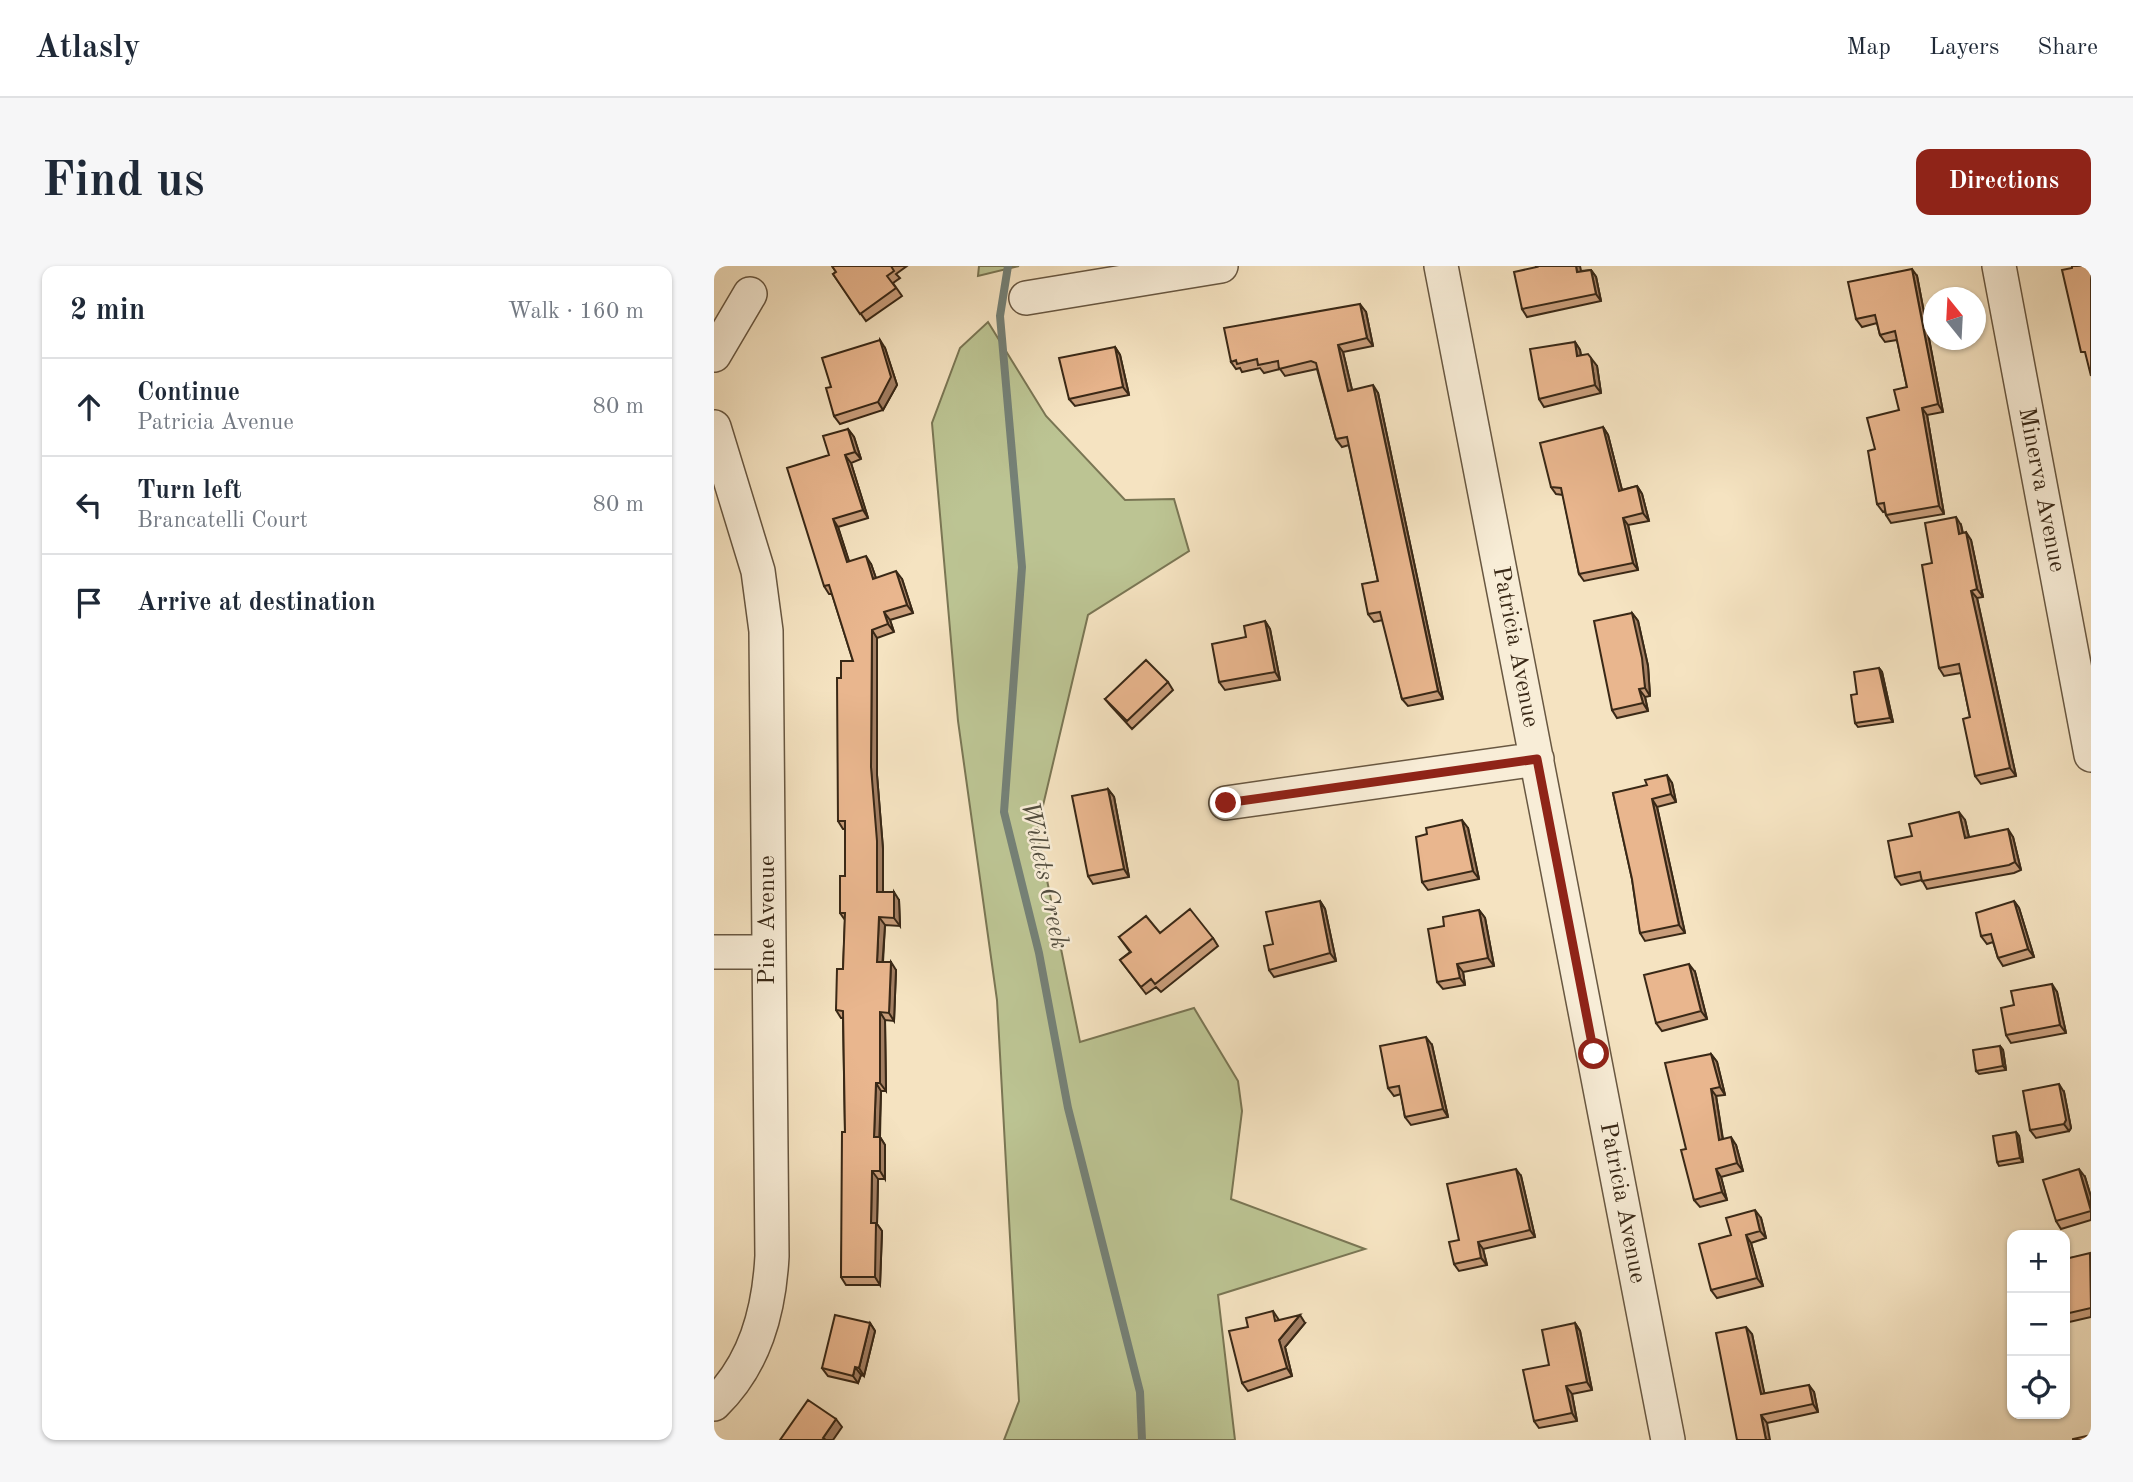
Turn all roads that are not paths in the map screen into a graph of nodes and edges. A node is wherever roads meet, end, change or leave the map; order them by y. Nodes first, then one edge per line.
1 (1221, 266) edge
2 (1441, 266) edge
3 (1999, 266) edge
4 (750, 294) dead end
5 (1026, 298) dead end
6 (714, 355) edge
7 (714, 428) edge
8 (2091, 755) edge
9 (1537, 759) junction
10 (1226, 803) dead end
11 (714, 952) edge
12 (768, 952) junction
13 (714, 1404) edge
14 (1668, 1440) edge

1 - 5 street
2 - 9 street, Patricia Avenue
3 - 8 street, Minerva Avenue
4 - 6 street
7 - 12 street, Pine Avenue
9 - 10 street
9 - 14 street, Patricia Avenue
11 - 12 street
12 - 13 street, Pine Avenue

